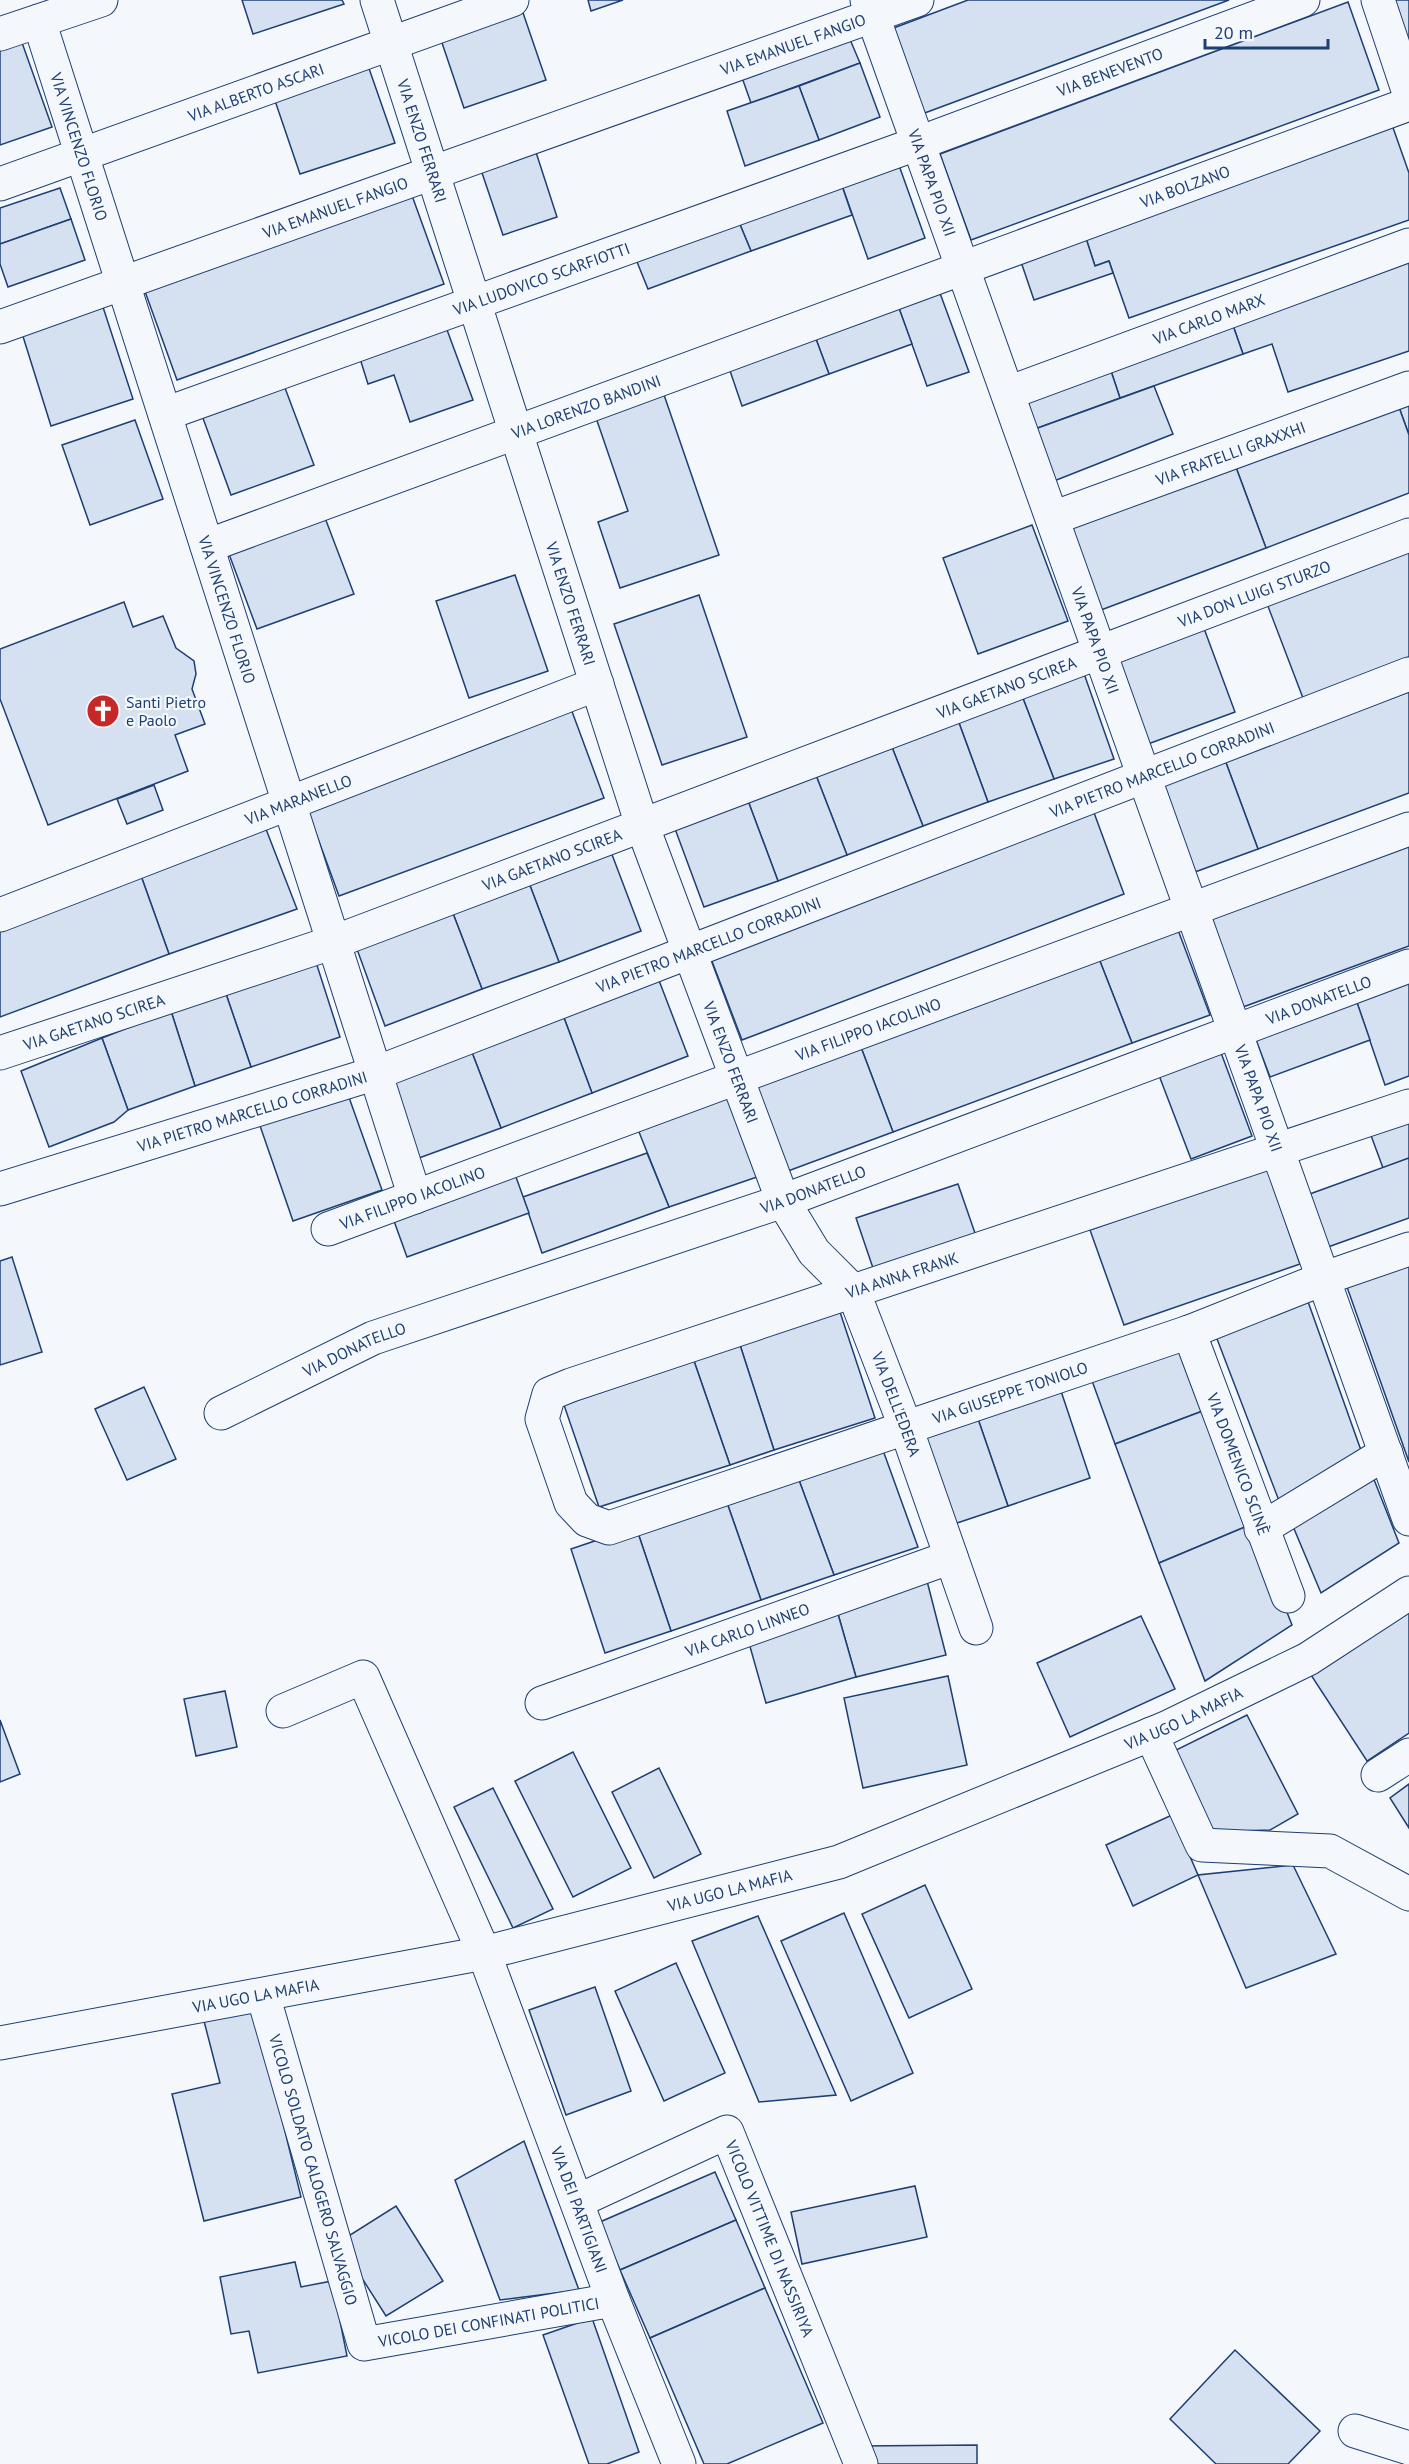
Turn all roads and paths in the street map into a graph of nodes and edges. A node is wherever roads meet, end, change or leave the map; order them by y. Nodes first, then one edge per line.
1 (101, 0) edge
2 (377, 0) edge
3 (512, 0) edge
4 (917, 0) edge
5 (1303, 0) edge
6 (1377, 0) edge
7 (870, 8) edge
8 (39, 21) junction
9 (0, 34) edge
10 (391, 43) junction
11 (1409, 93) edge
12 (1409, 104) edge
13 (919, 143) junction
14 (82, 154) junction
15 (433, 173) junction
16 (0, 184) edge
17 (1409, 245) edge
18 (964, 269) junction
19 (123, 284) junction
20 (474, 303) junction
21 (0, 327) edge
22 (1409, 388) edge
23 (1008, 393) junction
24 (165, 414) junction
25 (516, 433) junction
26 (1053, 518) junction
27 (1409, 535) edge
28 (207, 546) junction
29 (1100, 651) junction
30 (1409, 674) edge
31 (597, 684) junction
32 (1145, 776) junction
33 (290, 803) junction
34 (642, 825) junction
35 (1409, 829) edge
36 (1193, 909) junction
37 (0, 915) edge
38 (334, 942) junction
39 (689, 952) junction
40 (1409, 966) edge
41 (1236, 1030) junction
42 (0, 1053) edge
43 (376, 1073) junction
44 (737, 1080) junction
45 (1409, 1106) edge
46 (1280, 1151) junction
47 (0, 1189) edge
48 (415, 1197) junction
49 (783, 1201) junction
50 (328, 1229) dead end
51 (1409, 1249) edge
52 (1325, 1278) junction
53 (854, 1291) junction
54 (1189, 1332) junction
55 (221, 1413) dead end
56 (906, 1428) junction
57 (1386, 1453) junction
58 (1409, 1519) edge
59 (609, 1528) joint
60 (1261, 1529) junction
61 (951, 1557) junction
62 (1409, 1593) edge
63 (1288, 1596) dead end
64 (976, 1628) dead end
65 (542, 1703) dead end
66 (283, 1711) dead end
67 (1151, 1734) junction
68 (1409, 1755) edge
69 (1378, 1775) dead end
70 (1409, 1894) edge
71 (484, 1953) junction
72 (263, 1995) junction
73 (0, 2043) edge
74 (579, 2201) junction
75 (613, 2300) junction
76 (364, 2344) joint
77 (1355, 2431) dead end
78 (1409, 2448) edge
79 (679, 2464) edge
80 (861, 2464) edge

1 - 8 street
2 - 10 street, VIA ENZO FERRARI
3 - 10 street, VIA ALBERTO ASCARI
4 - 7 street, VIA EMANUEL FANGIO
5 - 13 street, VIA BENEVENTO
6 - 11 street
7 - 13 street, VIA PAPA PIO XII
7 - 15 street, VIA EMANUEL FANGIO
8 - 9 street
8 - 14 street, VIA VINCENZO FLORIO
10 - 14 street, VIA ALBERTO ASCARI
10 - 15 street, VIA ENZO FERRARI
12 - 18 street, VIA BOLZANO
13 - 18 street, VIA PAPA PIO XII
13 - 20 street, VIA LUDOVICO SCARFIOTTI
14 - 16 street, VIA ALBERTO ASCARI
14 - 19 street, VIA VINCENZO FLORIO
15 - 19 street, VIA EMANUEL FANGIO
15 - 20 street, VIA ENZO FERRARI
17 - 23 street, VIA CARLO MARX
18 - 23 street, VIA PAPA PIO XII
18 - 25 street, VIA LORENZO BANDINI
19 - 21 street, VIA EMANUEL FANGIO
19 - 24 street, VIA VINCENZO FLORIO
20 - 24 street, VIA LUDOVICO SCARFIOTTI
20 - 25 street, VIA ENZO FERRARI
22 - 26 street, VIA FRATELLI GRAXXHI
23 - 26 street, VIA PAPA PIO XII
24 - 28 street, VIA VINCENZO FLORIO
25 - 28 street, VIA LORENZO BANDINI
25 - 31 street, VIA ENZO FERRARI
26 - 29 street, VIA PAPA PIO XII
27 - 29 street, VIA DON LUIGI STURZO
28 - 33 street, VIA VINCENZO FLORIO
29 - 32 street, VIA PAPA PIO XII
29 - 34 street, VIA GAETANO SCIREA
30 - 32 street, VIA PIETRO MARCELLO CORRADINI
31 - 33 street, VIA MARANELLO
31 - 34 street, VIA ENZO FERRARI
32 - 36 street, VIA PAPA PIO XII
32 - 39 street, VIA PIETRO MARCELLO CORRADINI
33 - 37 street, VIA MARANELLO
33 - 38 street, VIA VINCENZO FLORIO
34 - 38 street, VIA GAETANO SCIREA
34 - 39 street, VIA ENZO FERRARI
35 - 36 street, VIA FILIPPO IACOLINO
36 - 41 street, VIA PAPA PIO XII
36 - 44 street, VIA FILIPPO IACOLINO
38 - 42 street, VIA GAETANO SCIREA
38 - 43 street, VIA VINCENZO FLORIO
39 - 43 street, VIA PIETRO MARCELLO CORRADINI
39 - 44 street, VIA ENZO FERRARI
40 - 41 street, VIA DONATELLO
41 - 46 street, VIA PAPA PIO XII
41 - 49 street, VIA DONATELLO
43 - 47 street, VIA PIETRO MARCELLO CORRADINI
43 - 48 street, VIA VINCENZO FLORIO
44 - 48 street, VIA FILIPPO IACOLINO
44 - 49 street, VIA ENZO FERRARI
45 - 46 street, VIA ANNA FRANK
46 - 52 street, VIA PAPA PIO XII
46 - 53 street, VIA ANNA FRANK
48 - 50 street, VIA FILIPPO IACOLINO
49 - 53 street, VIA DELL'EDERA
49 - 55 street, VIA DONATELLO
51 - 52 street, VIA GIUSEPPE TONIOLO
52 - 54 street, VIA GIUSEPPE TONIOLO
52 - 57 street, VIA PAPA PIO XII
53 - 56 street, VIA DELL'EDERA
53 - 59 street, VIA ANNA FRANK
54 - 56 street, VIA GIUSEPPE TONIOLO
54 - 60 street, VIA DOMENICO SCINÈ
56 - 59 street, VIA GIUSEPPE TONIOLO
56 - 61 street, VIA DELL'EDERA
57 - 58 street, VIA PAPA PIO XII
57 - 60 street
60 - 63 street, VIA DOMENICO SCINÈ
61 - 64 street, VIA DELL'EDERA
61 - 65 street, VIA CARLO LINNEO
62 - 67 street, VIA UGO LA MAFIA
66 - 71 street, VIA DEI PARTIGIANI
67 - 70 street
67 - 71 street, VIA UGO LA MAFIA
68 - 69 street
71 - 72 street, VIA UGO LA MAFIA
71 - 74 street, VIA DEI PARTIGIANI
72 - 73 street, VIA UGO LA MAFIA
72 - 76 street, VICOLO SOLDATO CALOGERO SALVAGGIO
74 - 75 street, VIA DEI PARTIGIANI
74 - 80 street, VICOLO VITTIME DI NASSIRIYA
75 - 76 street, VICOLO DEI CONFINATI POLITICI
75 - 79 street, VIA DEI PARTIGIANI
77 - 78 street

